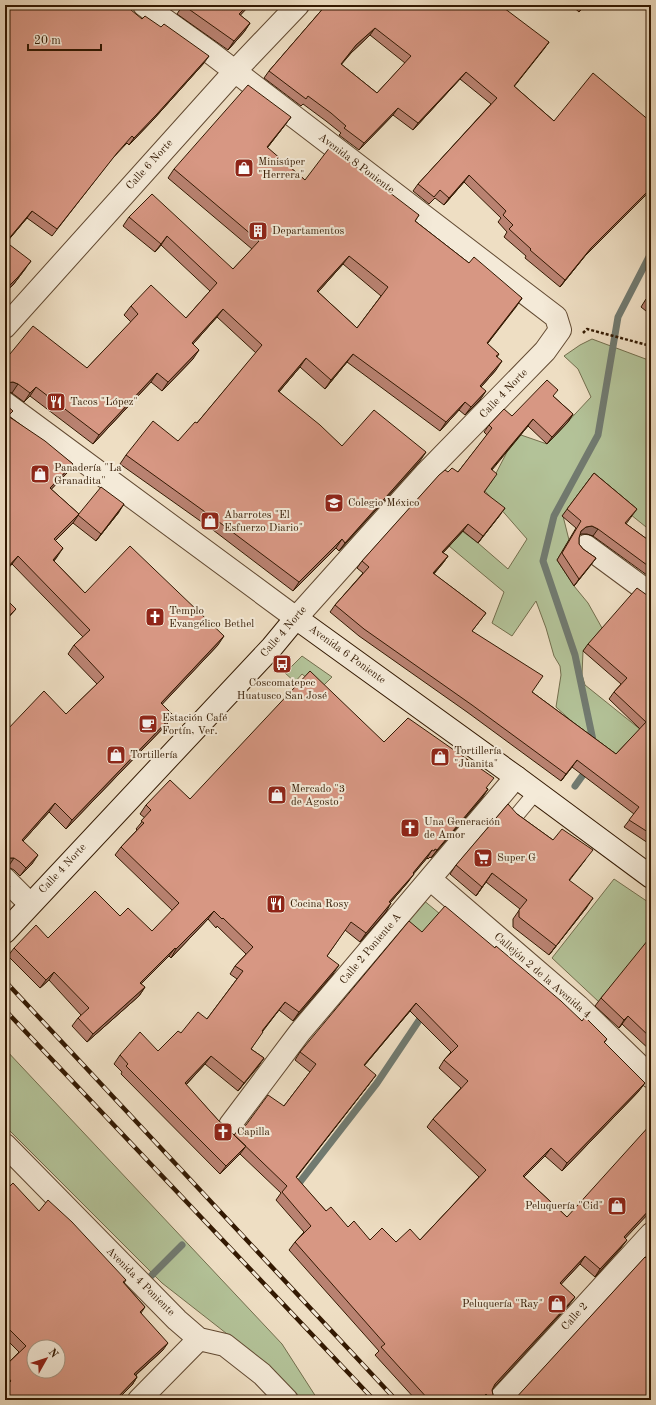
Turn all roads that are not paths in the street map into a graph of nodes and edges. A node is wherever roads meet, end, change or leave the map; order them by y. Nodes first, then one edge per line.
1 (144, 5) edge
2 (298, 5) edge
3 (235, 72) junction
4 (5, 327) edge
5 (560, 330) joint
6 (5, 403) edge
7 (586, 546) dead end
8 (651, 594) edge
9 (296, 618) junction
10 (516, 777) junction
11 (536, 792) junction
12 (516, 816) edge
13 (651, 877) edge
14 (5, 879) edge
15 (430, 879) junction
16 (30, 904) junction
17 (5, 932) edge
18 (651, 1077) edge
19 (230, 1124) dead end
20 (5, 1145) edge
21 (651, 1234) edge
22 (198, 1340) junction
23 (139, 1400) edge
24 (286, 1400) edge
25 (499, 1400) edge

1 - 3 street, Avenida 8 Poniente
2 - 3 street, Calle 6 Norte
3 - 4 street, Calle 6 Norte
3 - 5 street, Avenida 8 Poniente
5 - 9 street, Calle 4 Norte
6 - 9 street, Avenida 6 Poniente
7 - 8 street
9 - 10 street, Avenida 6 Poniente
9 - 16 street, Calle 4 Norte
10 - 11 street, Avenida 6 Poniente
10 - 15 street, Calle 2 Poniente A
11 - 12 lane
11 - 13 street, Avenida 6 Poniente
14 - 16 street
15 - 18 street, Callejón 2 de la Avenida 4
15 - 19 street, Calle 2 Poniente A
16 - 17 street, Calle 4 Norte
20 - 22 street, Avenida 4 Poniente
21 - 25 street, Calle 2
22 - 23 street
22 - 24 street

